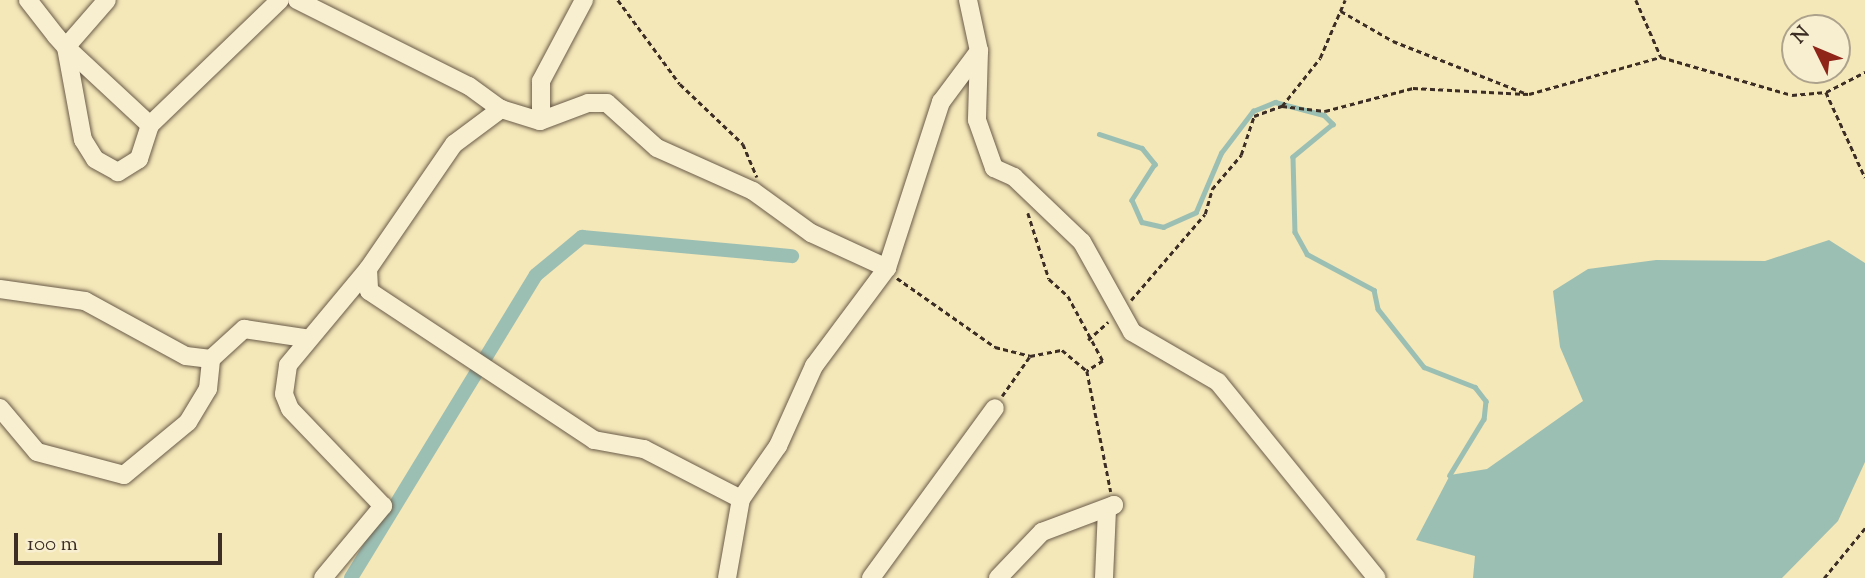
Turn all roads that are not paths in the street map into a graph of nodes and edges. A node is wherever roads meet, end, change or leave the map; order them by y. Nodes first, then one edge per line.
1 (28, 0) edge
2 (107, 0) edge
3 (280, 0) edge
4 (297, 0) edge
5 (583, 0) edge
6 (968, 0) edge
7 (66, 47) junction
8 (979, 51) junction
9 (501, 109) junction
10 (541, 119) junction
11 (150, 125) junction
12 (887, 268) junction
13 (368, 269) junction
14 (0, 289) edge
15 (304, 338) junction
16 (211, 359) junction
17 (0, 408) edge
18 (995, 408) road end
19 (740, 499) junction
20 (323, 578) edge
21 (727, 578) edge
22 (871, 578) edge
23 (998, 578) edge
24 (1104, 578) edge
25 (1377, 578) edge

1 - 7 street
2 - 7 street
3 - 11 street
4 - 9 street
5 - 10 street
6 - 8 street
7 - 11 street
7 - 11 street
8 - 12 street
8 - 25 street
9 - 10 street
9 - 13 street
10 - 12 street
12 - 19 street
13 - 15 street
13 - 19 street
14 - 16 street
15 - 16 street
15 - 20 street
16 - 17 street
18 - 22 street
19 - 21 street
23 - 24 street

